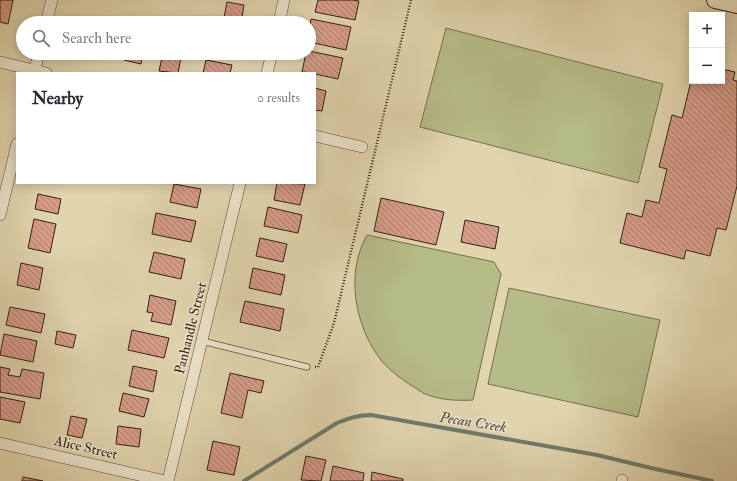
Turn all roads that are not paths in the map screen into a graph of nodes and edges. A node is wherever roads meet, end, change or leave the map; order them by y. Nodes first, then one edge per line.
1 (52, 0) edge
2 (284, 0) edge
3 (715, 0) edge
4 (737, 5) edge
5 (48, 16) edge
6 (281, 16) edge
7 (38, 60) edge
8 (270, 60) edge
9 (0, 62) edge
10 (35, 72) edge
11 (267, 72) edge
12 (316, 136) edge
13 (362, 147) dead end
14 (16, 148) edge
15 (240, 184) edge
16 (0, 215) edge
17 (202, 341) junction
18 (307, 367) road end
19 (0, 443) edge
20 (165, 481) edge
21 (168, 481) edge

1 - 5 street
2 - 6 street
3 - 4 street
7 - 10 street
8 - 11 street
9 - 10 street
12 - 13 street
14 - 16 street
15 - 17 street, Panhandle Street
17 - 18 lane
17 - 21 street, Panhandle Street
19 - 20 street, Alice Street

